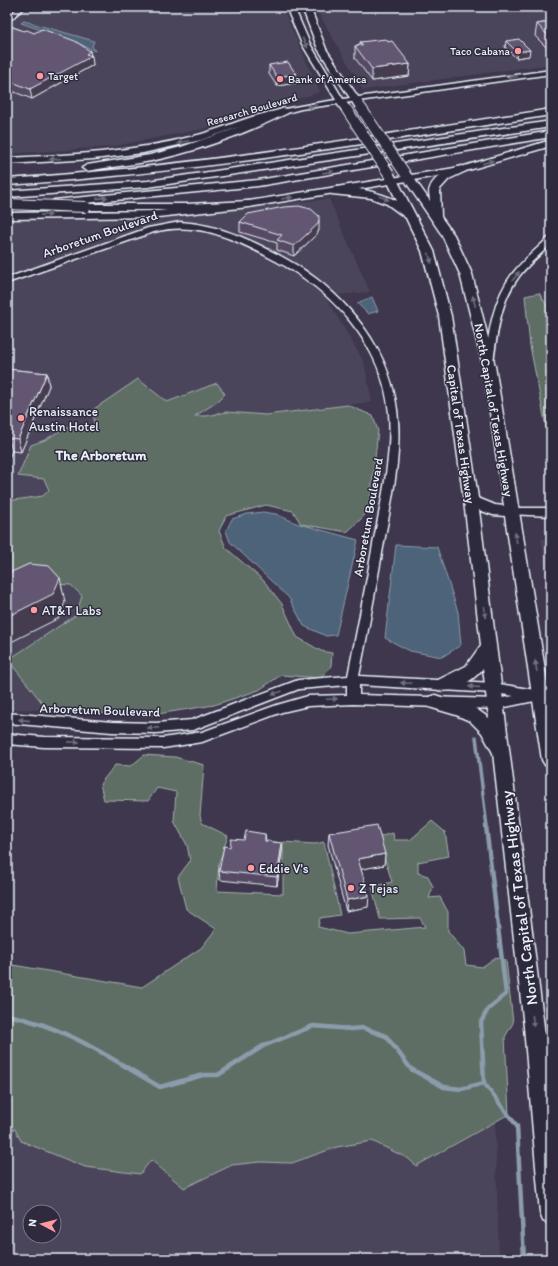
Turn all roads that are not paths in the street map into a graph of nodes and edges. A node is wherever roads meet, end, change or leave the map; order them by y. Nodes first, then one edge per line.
1 (22, 7) edge
2 (290, 7) edge
3 (306, 7) edge
4 (7, 21) edge
5 (551, 72) edge
6 (344, 81) junction
7 (391, 94) junction
8 (358, 104) junction
9 (344, 106) junction
10 (551, 106) edge
11 (284, 111) junction
12 (551, 112) edge
13 (551, 118) edge
14 (551, 124) edge
15 (551, 134) edge
16 (551, 143) edge
17 (419, 144) junction
18 (7, 161) edge
19 (462, 169) junction
20 (62, 173) junction
21 (406, 175) junction
22 (7, 176) edge
23 (392, 177) junction
24 (7, 182) edge
25 (7, 188) edge
26 (332, 191) junction
27 (151, 193) junction
28 (7, 194) edge
29 (249, 204) junction
30 (7, 206) edge
31 (7, 216) edge
32 (436, 216) junction
33 (414, 222) junction
34 (551, 240) edge
35 (7, 281) edge
36 (489, 366) junction
37 (471, 501) junction
38 (512, 512) junction
39 (551, 512) edge
40 (489, 645) junction
41 (353, 680) junction
42 (444, 685) junction
43 (495, 696) junction
44 (540, 696) junction
45 (353, 699) junction
46 (435, 702) junction
47 (7, 718) edge
48 (7, 739) edge
49 (502, 753) junction
50 (551, 760) edge
51 (551, 1213) edge

1 - 4 street
2 -> 9 main road
3 - 6 main road, North Capital of Texas Highway
5 -> 7 main road, Research Boulevard
6 - 7 main road
6 - 8 main road, North Capital of Texas Highway
7 - 8 main road, Research Boulevard
8 - 9 main road, Research Boulevard
8 - 21 highway, North Capital of Texas Highway, bridge
9 -> 11 main road, Research Boulevard
9 - 23 highway, bridge
10 - 20 highway
11 -> 18 main road, Research Boulevard
11 - 20 highway
12 - 24 highway
13 - 25 highway
14 - 17 highway
27 -> 15 main road
19 -> 16 main road
17 - 27 highway
17 - 28 highway
19 - 21 main road
19 - 32 highway
20 - 22 highway
21 - 23 main road
21 - 32 highway, North Capital of Texas Highway
23 - 26 main road
23 - 33 highway, Capital of Texas Highway
29 -> 26 main road
26 -> 33 highway
30 -> 27 main road
29 - 30 highway, bridge
31 -> 29 main road
36 -> 32 highway, North Capital of Texas Highway
33 -> 37 highway, Capital of Texas Highway
36 -> 34 street
35 - 41 street, Arboretum Boulevard
36 - 38 highway, North Capital of Texas Highway
37 - 38 highway
37 -> 40 highway, Capital of Texas Highway
38 - 39 street
44 -> 38 highway, North Capital of Texas Highway
40 - 42 highway
40 - 43 highway, Capital of Texas Highway
42 -> 41 street, Arboretum Boulevard
41 - 45 street, Arboretum Boulevard
41 -> 47 street, Arboretum Boulevard
43 -> 42 street, Arboretum Boulevard
43 - 44 street, Arboretum Boulevard
43 - 46 street, Arboretum Boulevard
43 - 49 highway, North Capital of Texas Highway
44 - 50 highway, North Capital of Texas Highway
45 - 46 street, Arboretum Boulevard
48 -> 45 street, Arboretum Boulevard
46 - 49 highway
49 -> 51 highway, North Capital of Texas Highway

